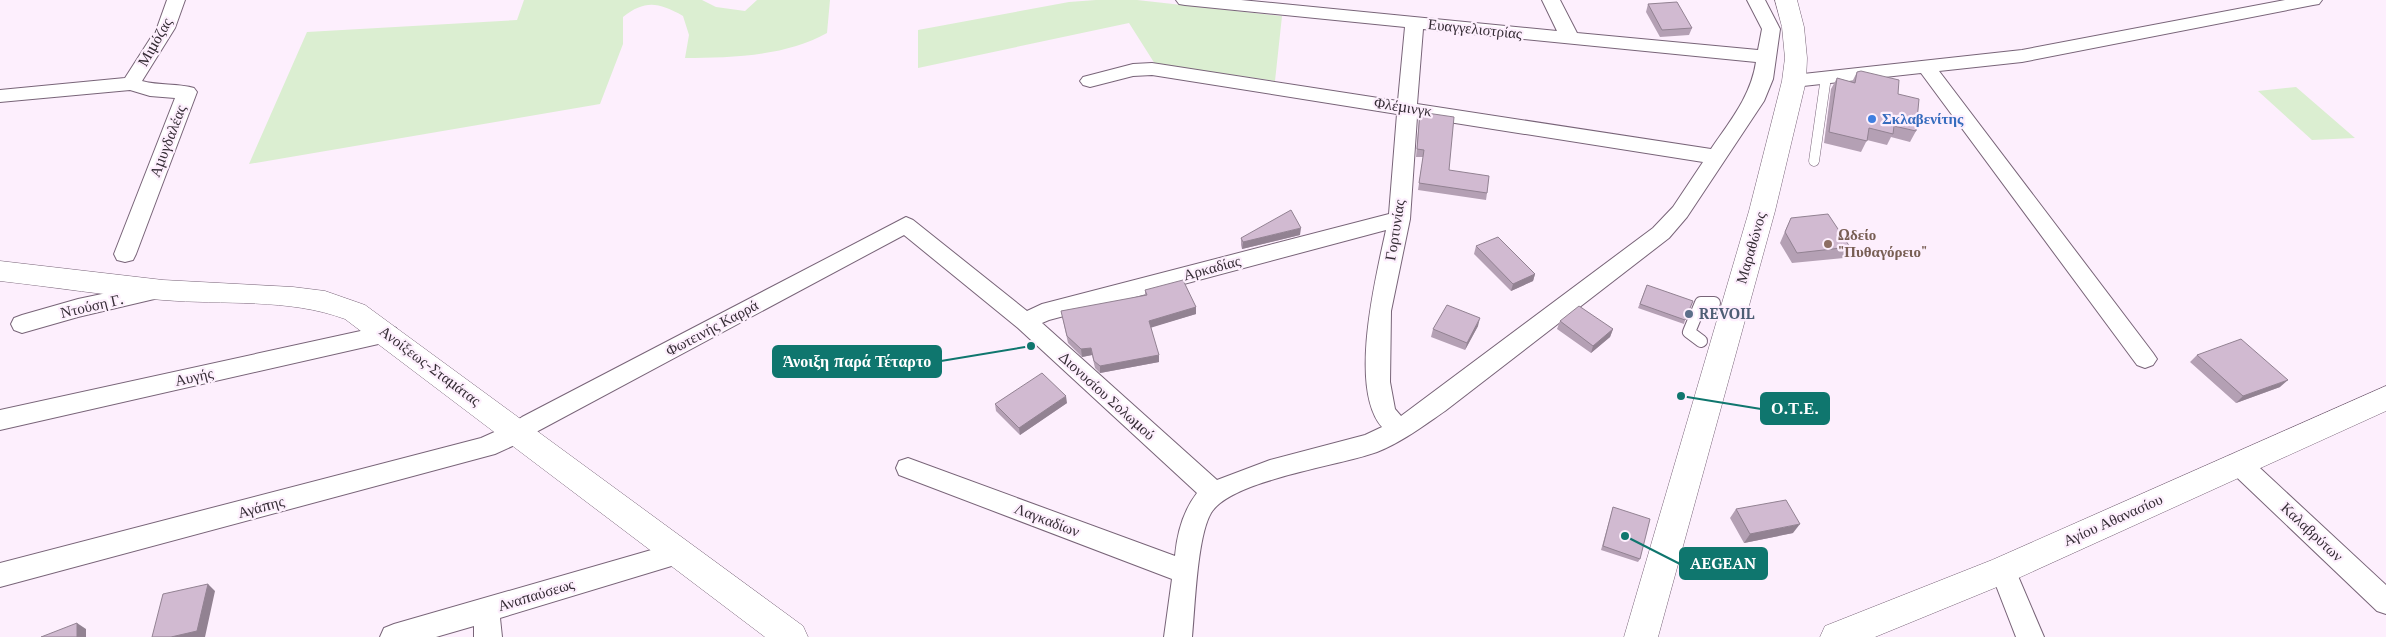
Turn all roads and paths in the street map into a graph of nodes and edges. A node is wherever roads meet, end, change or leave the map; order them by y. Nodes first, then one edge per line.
1 (176, 0) edge
2 (1185, 0) edge
3 (1551, 0) edge
4 (1756, 0) edge
5 (1786, 0) edge
6 (2313, 0) edge
7 (1340, 8) edge
8 (1414, 23) junction
9 (1570, 38) junction
10 (1765, 57) junction
11 (1925, 65) junction
12 (1826, 77) junction
13 (1090, 81) dead end
14 (1794, 81) junction
15 (131, 84) junction
16 (0, 96) edge
17 (1409, 108) junction
18 (1716, 157) junction
19 (1814, 161) dead end
20 (1399, 219) junction
21 (906, 225) joint
22 (124, 254) dead end
23 (0, 271) edge
24 (163, 290) junction
25 (1714, 303) dead end
26 (1026, 322) junction
27 (34, 324) dead end
28 (388, 334) junction
29 (1702, 341) dead end
30 (2145, 359) dead end
31 (2386, 398) edge
32 (0, 420) edge
33 (1399, 430) junction
34 (519, 432) junction
35 (2238, 463) junction
36 (908, 468) dead end
37 (1213, 492) junction
38 (679, 552) junction
39 (2003, 570) junction
40 (1185, 572) junction
41 (0, 575) edge
42 (2386, 602) edge
43 (486, 610) junction
44 (394, 637) edge
45 (488, 637) edge
46 (791, 637) edge
47 (1178, 637) edge
48 (1641, 637) edge
49 (1837, 637) edge
50 (2030, 637) edge

1 - 15 street, Μιμόζας
2 - 7 street, Ευαγγελιστρίας
3 - 9 street
4 - 10 street
5 - 14 street, Μαραθώνος
6 - 11 street
7 - 8 street, Ευαγγελιστρίας
8 - 9 street, Ευαγγελιστρίας
8 - 17 street, Γορτυνίας
9 - 10 street, Ευαγγελιστρίας
10 - 18 street
11 - 12 street
11 - 30 street
12 - 14 street
12 - 19 lane
13 - 17 street, Φλέμινγκ
14 - 48 street, Μαραθώνος
15 - 16 street, Αμυγδαλέας
15 - 22 street, Αμυγδαλέας
17 - 18 street, Φλέμινγκ
17 - 20 street, Γορτυνίας
18 - 33 street
20 - 26 street, Αρκαδίας
20 - 33 street, Γορτυνίας
21 - 26 street, Διονυσίου Σολωμού
21 - 34 street, Φωτεινής Καρρά
23 - 24 street, Ανοίξεως-Σταμάτας
24 - 27 street, Ντούση Γ.
24 - 28 street, Ανοίξεως-Σταμάτας
25 - 29 lane
26 - 37 street, Διονυσίου Σολωμού
28 - 32 street, Αυγής
28 - 34 street, Ανοίξεως-Σταμάτας
31 - 35 street, Αγίου Αθανασίου
33 - 37 street
34 - 38 street, Ανοίξεως-Σταμάτας
34 - 41 street, Αγάπης
35 - 39 street, Αγίου Αθανασίου
35 - 42 street, Καλαβρύτων
36 - 40 street, Λαγκαδίων
37 - 40 street
38 - 43 street, Αναπαύσεως
38 - 46 street, Ανοίξεως-Σταμάτας
39 - 49 street, Αγίου Αθανασίου
39 - 50 street
40 - 47 street
43 - 44 street, Αναπαύσεως
43 - 45 street

